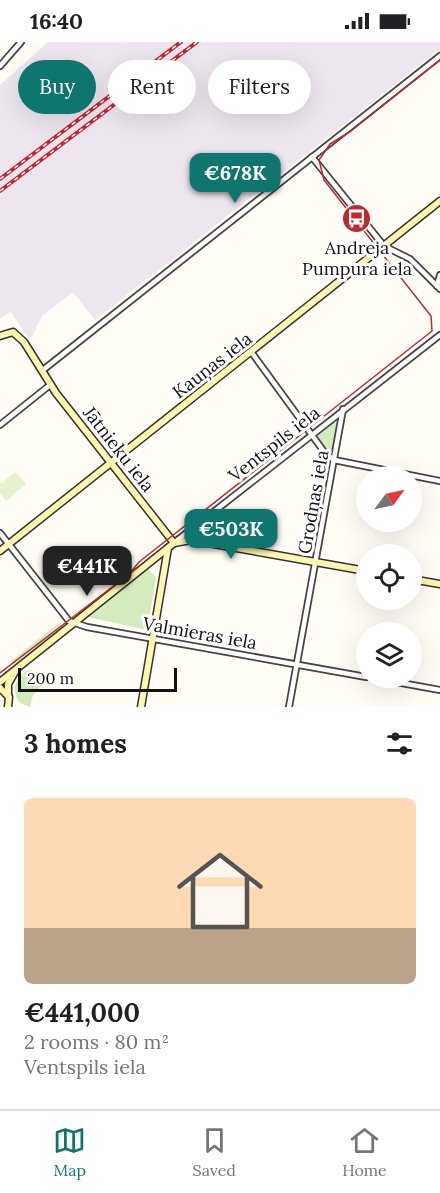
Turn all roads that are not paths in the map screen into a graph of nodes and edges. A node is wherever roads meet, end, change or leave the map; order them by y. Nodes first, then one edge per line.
1 (21, 42) edge
2 (440, 56) edge
3 (0, 66) edge
4 (312, 157) junction
5 (440, 201) edge
6 (384, 246) junction
7 (440, 275) edge
8 (438, 288) edge
9 (440, 334) edge
10 (0, 336) edge
11 (252, 353) junction
12 (43, 370) junction
13 (50, 385) junction
14 (343, 409) junction
15 (0, 425) edge
16 (313, 433) junction
17 (334, 460) junction
18 (111, 463) junction
19 (440, 481) edge
20 (0, 533) edge
21 (8, 544) junction
22 (171, 546) junction
23 (0, 551) edge
24 (316, 563) junction
25 (356, 569) edge
26 (422, 581) edge
27 (440, 584) edge
28 (75, 623) junction
29 (153, 638) junction
30 (297, 664) junction
31 (16, 670) junction
32 (356, 674) edge
33 (0, 682) edge
34 (422, 687) edge
35 (0, 688) edge
36 (440, 690) edge
37 (9, 697) junction
38 (8, 707) edge
39 (15, 707) edge
40 (141, 707) edge
41 (289, 707) edge

1 - 3 street
2 - 4 street
4 - 6 street
4 - 12 street
5 - 6 street, Kauņas iela
6 - 8 street
6 - 11 street, Kauņas iela
7 - 8 street
9 - 14 street, Ventspils iela
10 - 12 street, Jātnieku iela
11 - 16 street
11 - 18 street, Kauņas iela
12 - 13 street, Jātnieku iela
13 - 15 street
13 - 18 street, Jātnieku iela
14 - 16 street, Ventspils iela
14 - 17 street, Grodņas iela
16 - 17 street
16 - 22 street, Ventspils iela
17 - 19 street
17 - 24 street, Grodņas iela
18 - 21 street, Kauņas iela
18 - 22 street, Jātnieku iela
20 - 21 street
21 - 23 street, Kauņas iela
21 - 28 street
22 - 24 street
22 - 28 street, Ventspils iela
22 - 29 street
24 - 25 street
24 - 30 street, Grodņas iela
26 - 27 street
28 - 29 street, Valmieras iela
28 - 31 street, Ventspils iela
29 - 30 street, Valmieras iela
29 - 40 street
30 - 32 street, Valmieras iela
30 - 41 street, Grodņas iela
31 - 33 street, Ventspils iela
31 - 37 street
34 - 36 street
35 - 37 street
37 - 38 street
37 - 39 street

